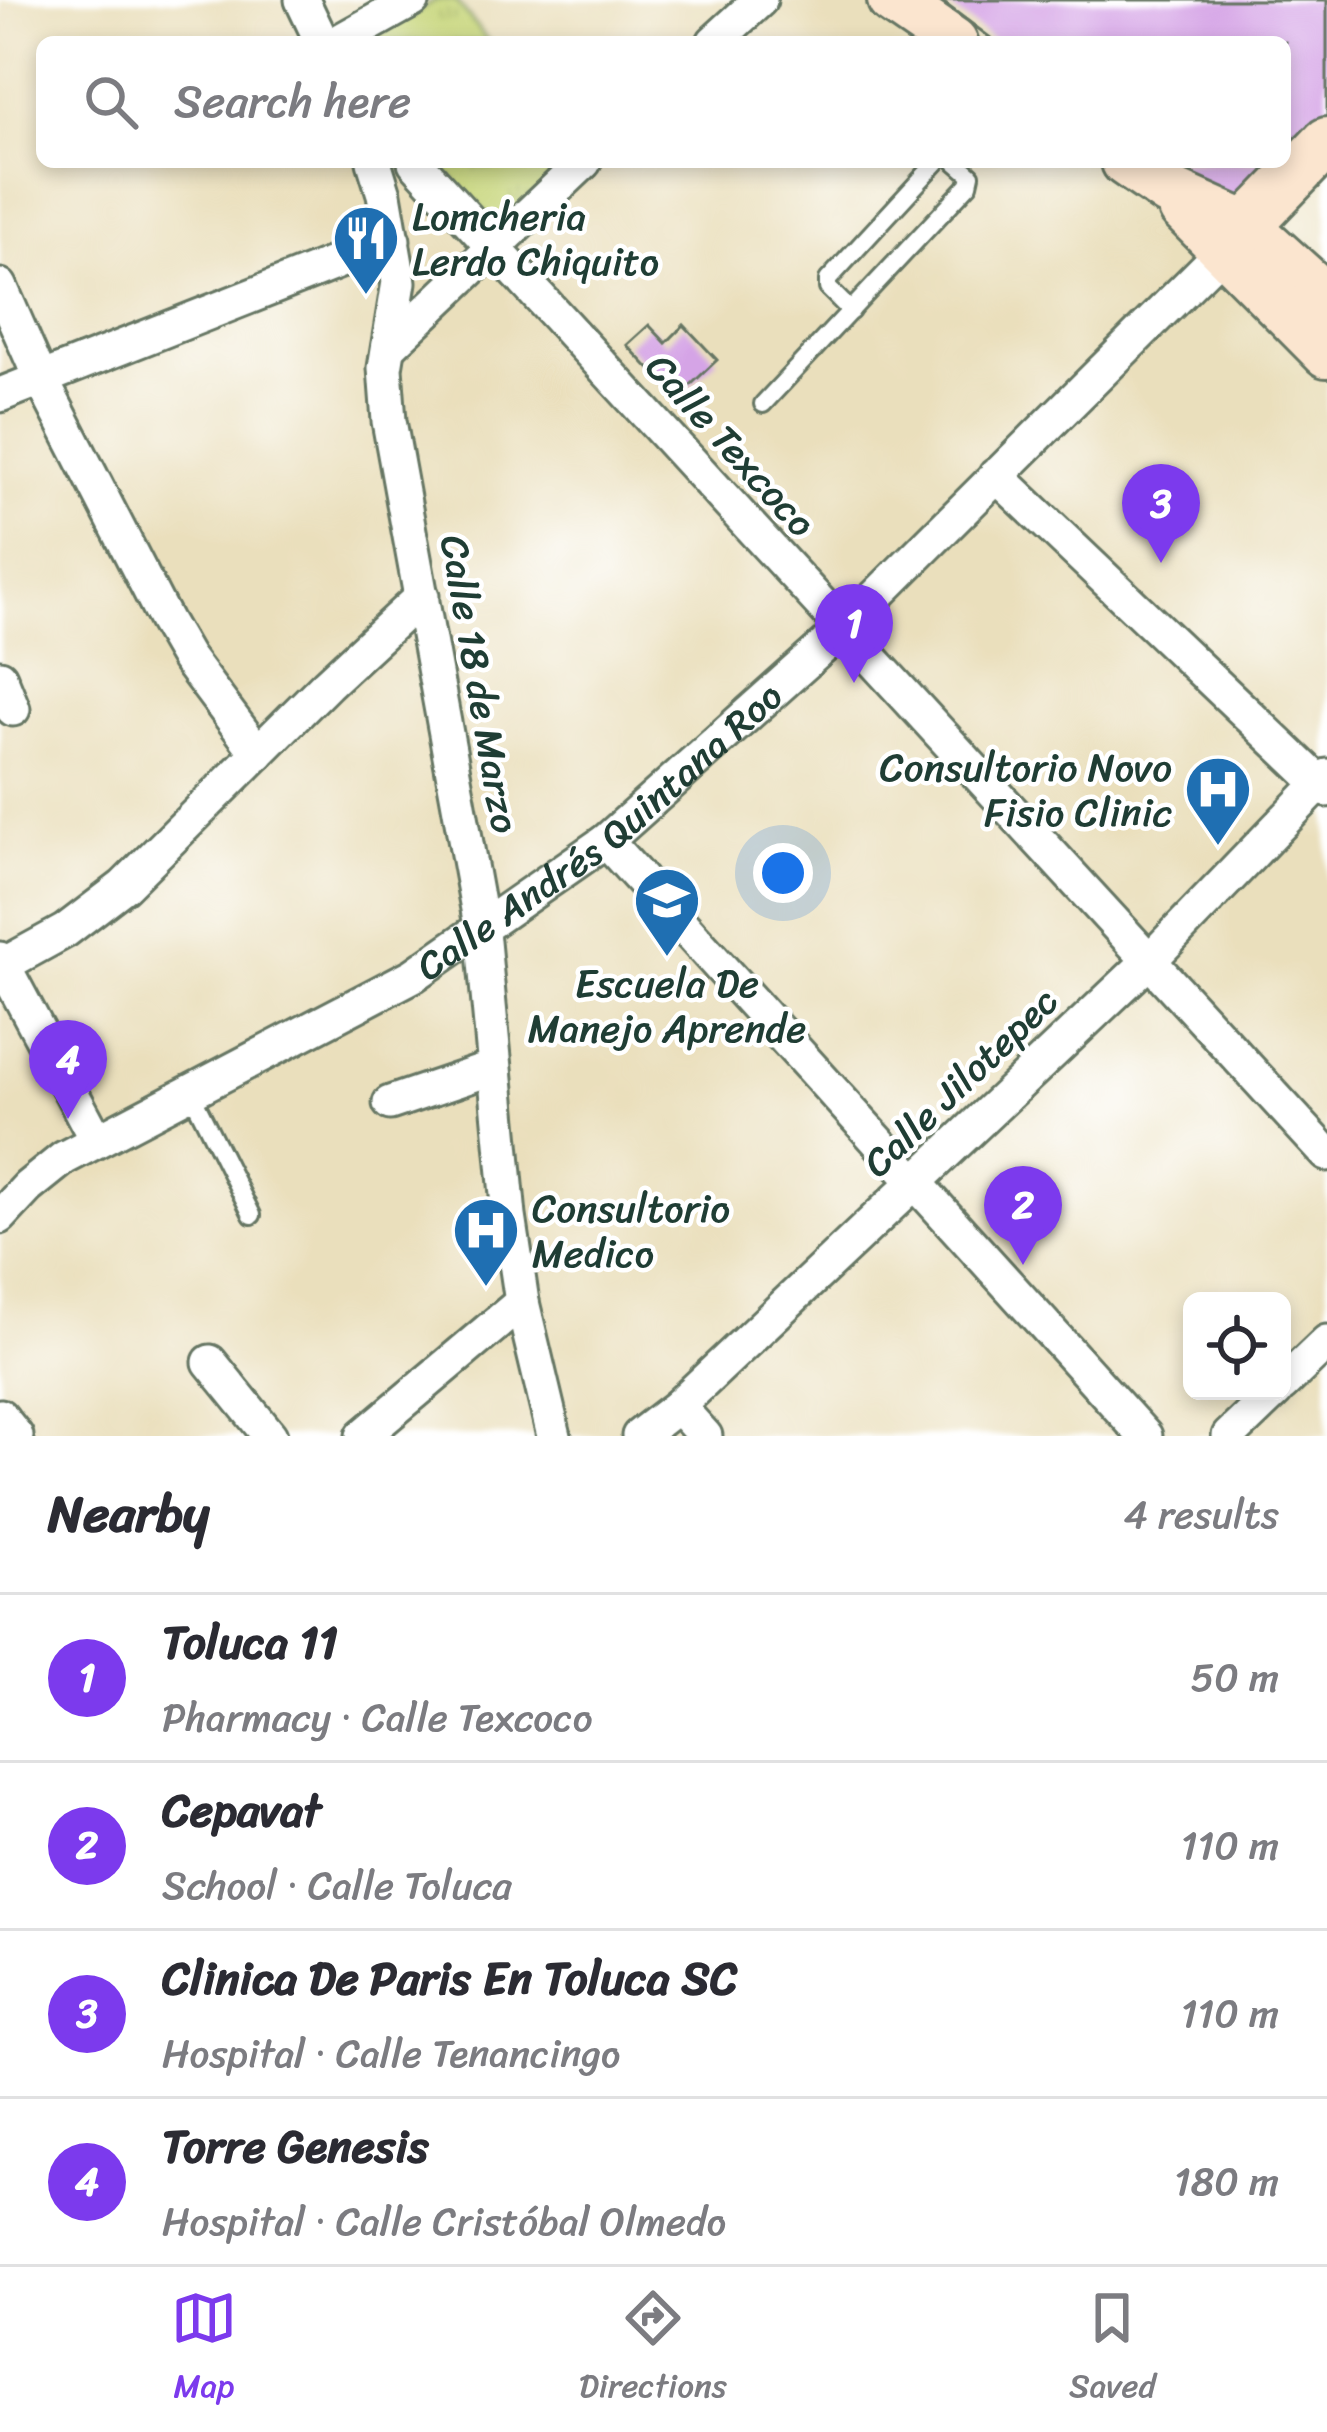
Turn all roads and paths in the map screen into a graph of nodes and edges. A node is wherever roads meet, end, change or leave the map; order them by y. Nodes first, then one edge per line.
1 (302, 0) edge
2 (412, 0) edge
3 (760, 0) edge
4 (892, 0) edge
5 (319, 36) edge
6 (349, 36) edge
7 (721, 36) edge
8 (943, 36) edge
9 (1327, 142) edge
10 (375, 168) edge
11 (421, 168) edge
12 (577, 168) edge
13 (931, 168) edge
14 (963, 168) edge
15 (1135, 168) edge
16 (1234, 238) junction
17 (393, 240) junction
18 (492, 246) junction
19 (0, 286) edge
20 (1327, 299) edge
21 (851, 310) junction
22 (388, 348) junction
23 (1327, 353) edge
24 (40, 377) junction
25 (0, 394) edge
26 (763, 404) dead end
27 (996, 476) junction
28 (422, 596) junction
29 (842, 630) junction
30 (0, 677) edge
31 (13, 709) dead end
32 (258, 753) junction
33 (1325, 783) edge
34 (606, 841) junction
35 (482, 931) junction
36 (1149, 961) junction
37 (5, 980) edge
38 (493, 1068) junction
39 (190, 1091) junction
40 (390, 1103) dead end
41 (96, 1139) junction
42 (1327, 1154) edge
43 (914, 1185) junction
44 (252, 1215) dead end
45 (0, 1217) edge
46 (522, 1302) junction
47 (1327, 1342) edge
48 (210, 1362) dead end
49 (1291, 1376) edge
50 (1266, 1400) edge
51 (677, 1406) junction
52 (0, 1416) edge
53 (16, 1436) edge
54 (270, 1436) edge
55 (363, 1436) edge
56 (554, 1436) edge
57 (639, 1436) edge
58 (705, 1436) edge
59 (1144, 1436) edge
60 (1229, 1436) edge

1 - 5 street
2 - 6 street
3 - 7 street
4 - 8 main road
9 - 16 main road, Calle Andrés Quintana Roo
10 - 17 street, Calle 18 de Marzo
11 - 18 street, Calle Texcoco
12 - 18 street
13 - 21 lane
14 - 21 lane
15 - 16 main road
16 - 20 main road
16 - 23 main road
16 - 27 street, Calle Andrés Quintana Roo
17 - 22 street, Calle 18 de Marzo
17 - 24 street
18 - 22 street
18 - 29 street, Calle Texcoco
19 - 24 street
21 - 26 lane
22 - 28 street, Calle 18 de Marzo
24 - 25 street
24 - 32 street
27 - 29 street, Calle Andrés Quintana Roo
27 - 33 street
28 - 32 street
28 - 35 street, Calle 18 de Marzo
29 - 34 street, Calle Andrés Quintana Roo
29 - 36 street, Calle Texcoco
30 - 31 street
32 - 37 street
33 - 36 street, Calle Jilotepec
34 - 35 street, Calle Andrés Quintana Roo
34 - 43 street
35 - 38 street, Calle 18 de Marzo
35 - 39 street, Calle Andrés Quintana Roo
36 - 42 street, Calle Texcoco
36 - 43 street, Calle Jilotepec
37 - 41 street
38 - 40 street
38 - 46 street, Calle 18 de Marzo
39 - 41 street, Calle Andrés Quintana Roo
39 - 44 lane
41 - 45 street, Calle Andrés Quintana Roo
43 - 51 street, Calle Jilotepec
43 - 59 street
46 - 55 street
46 - 56 street, Calle 18 de Marzo
47 - 49 street
48 - 54 street
50 - 60 street
51 - 57 street, Calle Jilotepec
51 - 58 street
52 - 53 street

